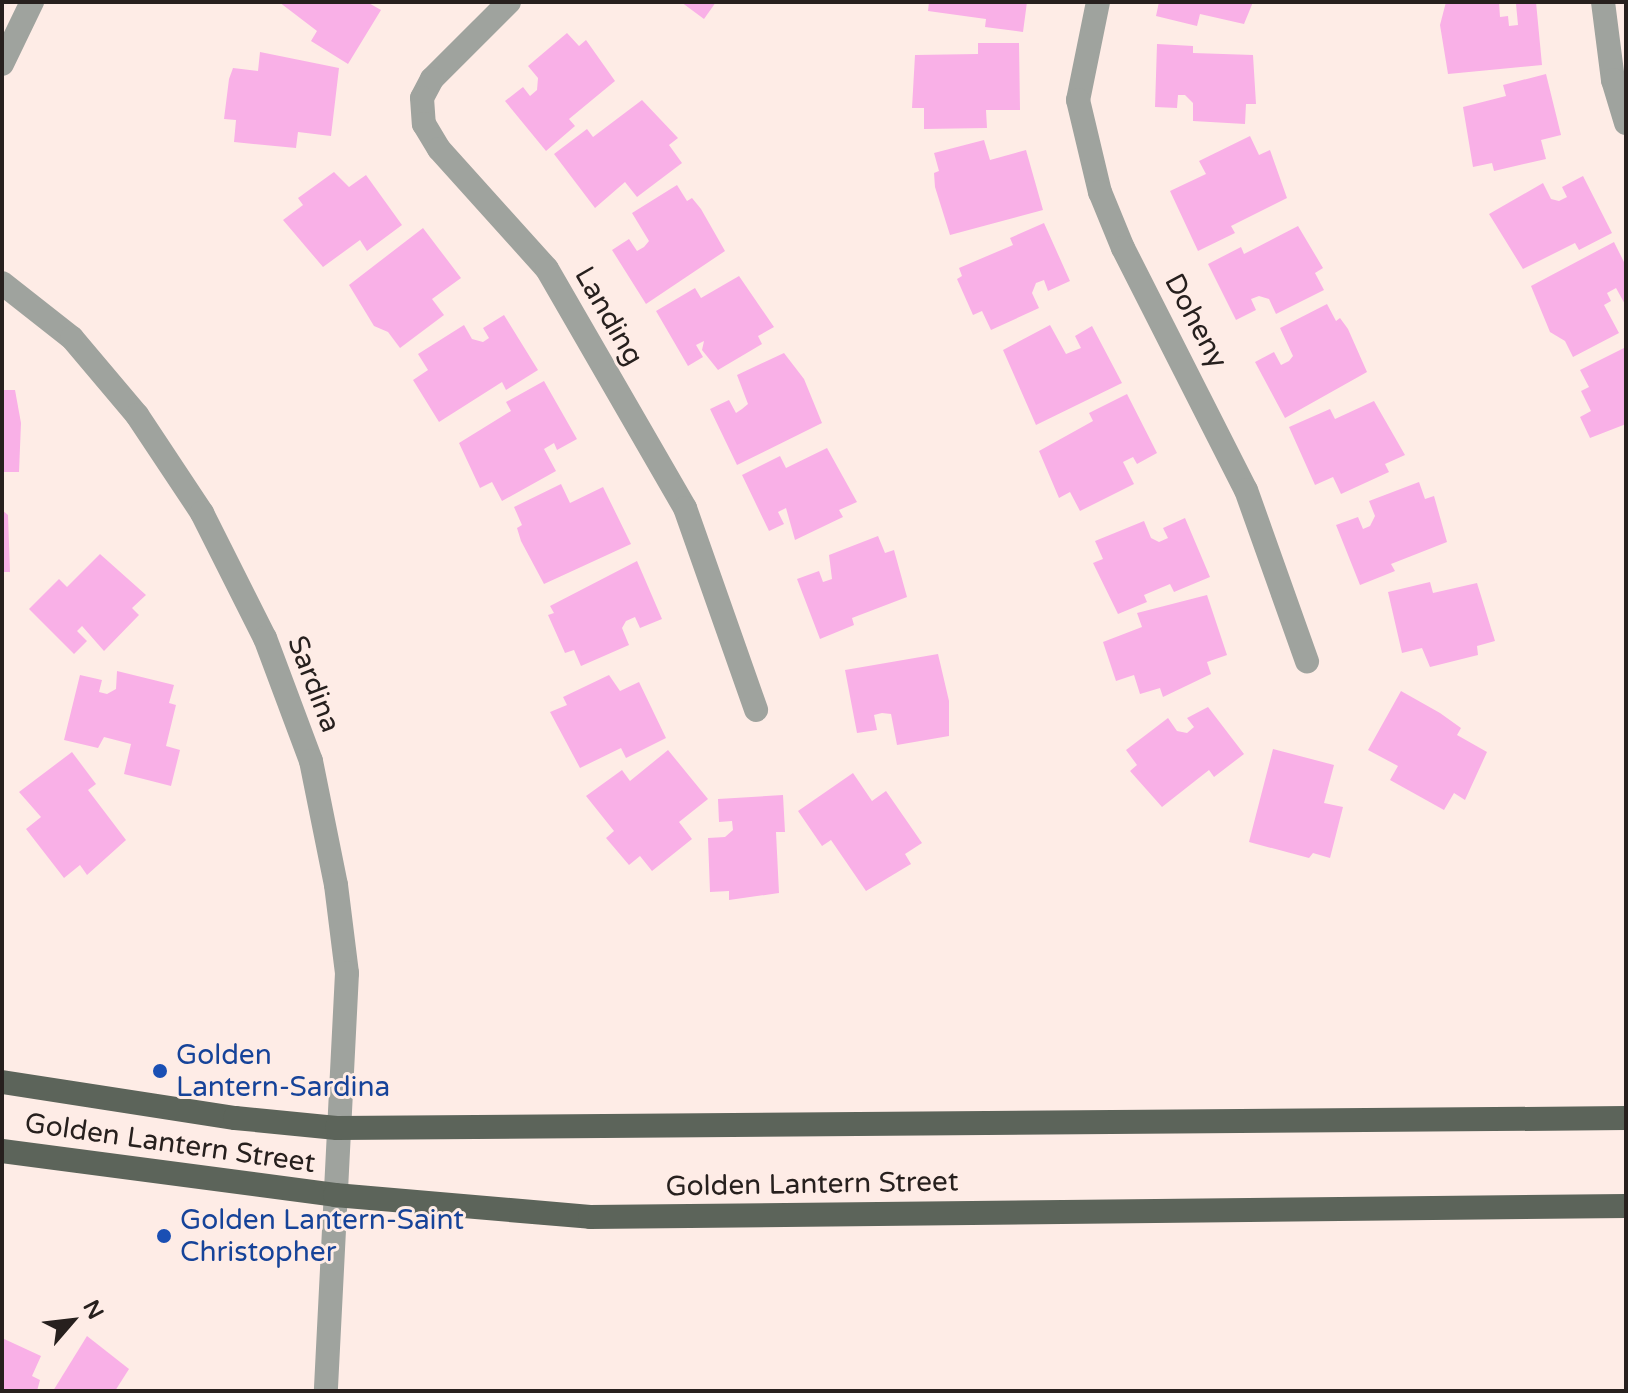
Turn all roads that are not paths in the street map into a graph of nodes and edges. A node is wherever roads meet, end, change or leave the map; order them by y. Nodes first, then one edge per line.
1 (32, 2) edge
2 (509, 2) edge
3 (1098, 2) edge
4 (1603, 2) edge
5 (2, 64) edge
6 (1626, 123) edge
7 (2, 283) edge
8 (1307, 661) dead end
9 (756, 710) dead end
10 (2, 1082) edge
11 (1626, 1118) edge
12 (337, 1128) junction
13 (2, 1151) edge
14 (335, 1195) junction
15 (1626, 1206) edge
16 (326, 1391) edge

1 - 5 street
2 - 9 street, Landing
3 - 8 street, Doheny
4 - 6 street
7 - 12 street, Sardina
10 - 12 main road, Golden Lantern Street
11 - 12 main road, Golden Lantern Street
12 - 14 street, Sardina
13 - 14 main road, Golden Lantern Street
14 - 15 main road, Golden Lantern Street
14 - 16 street, Sardina

